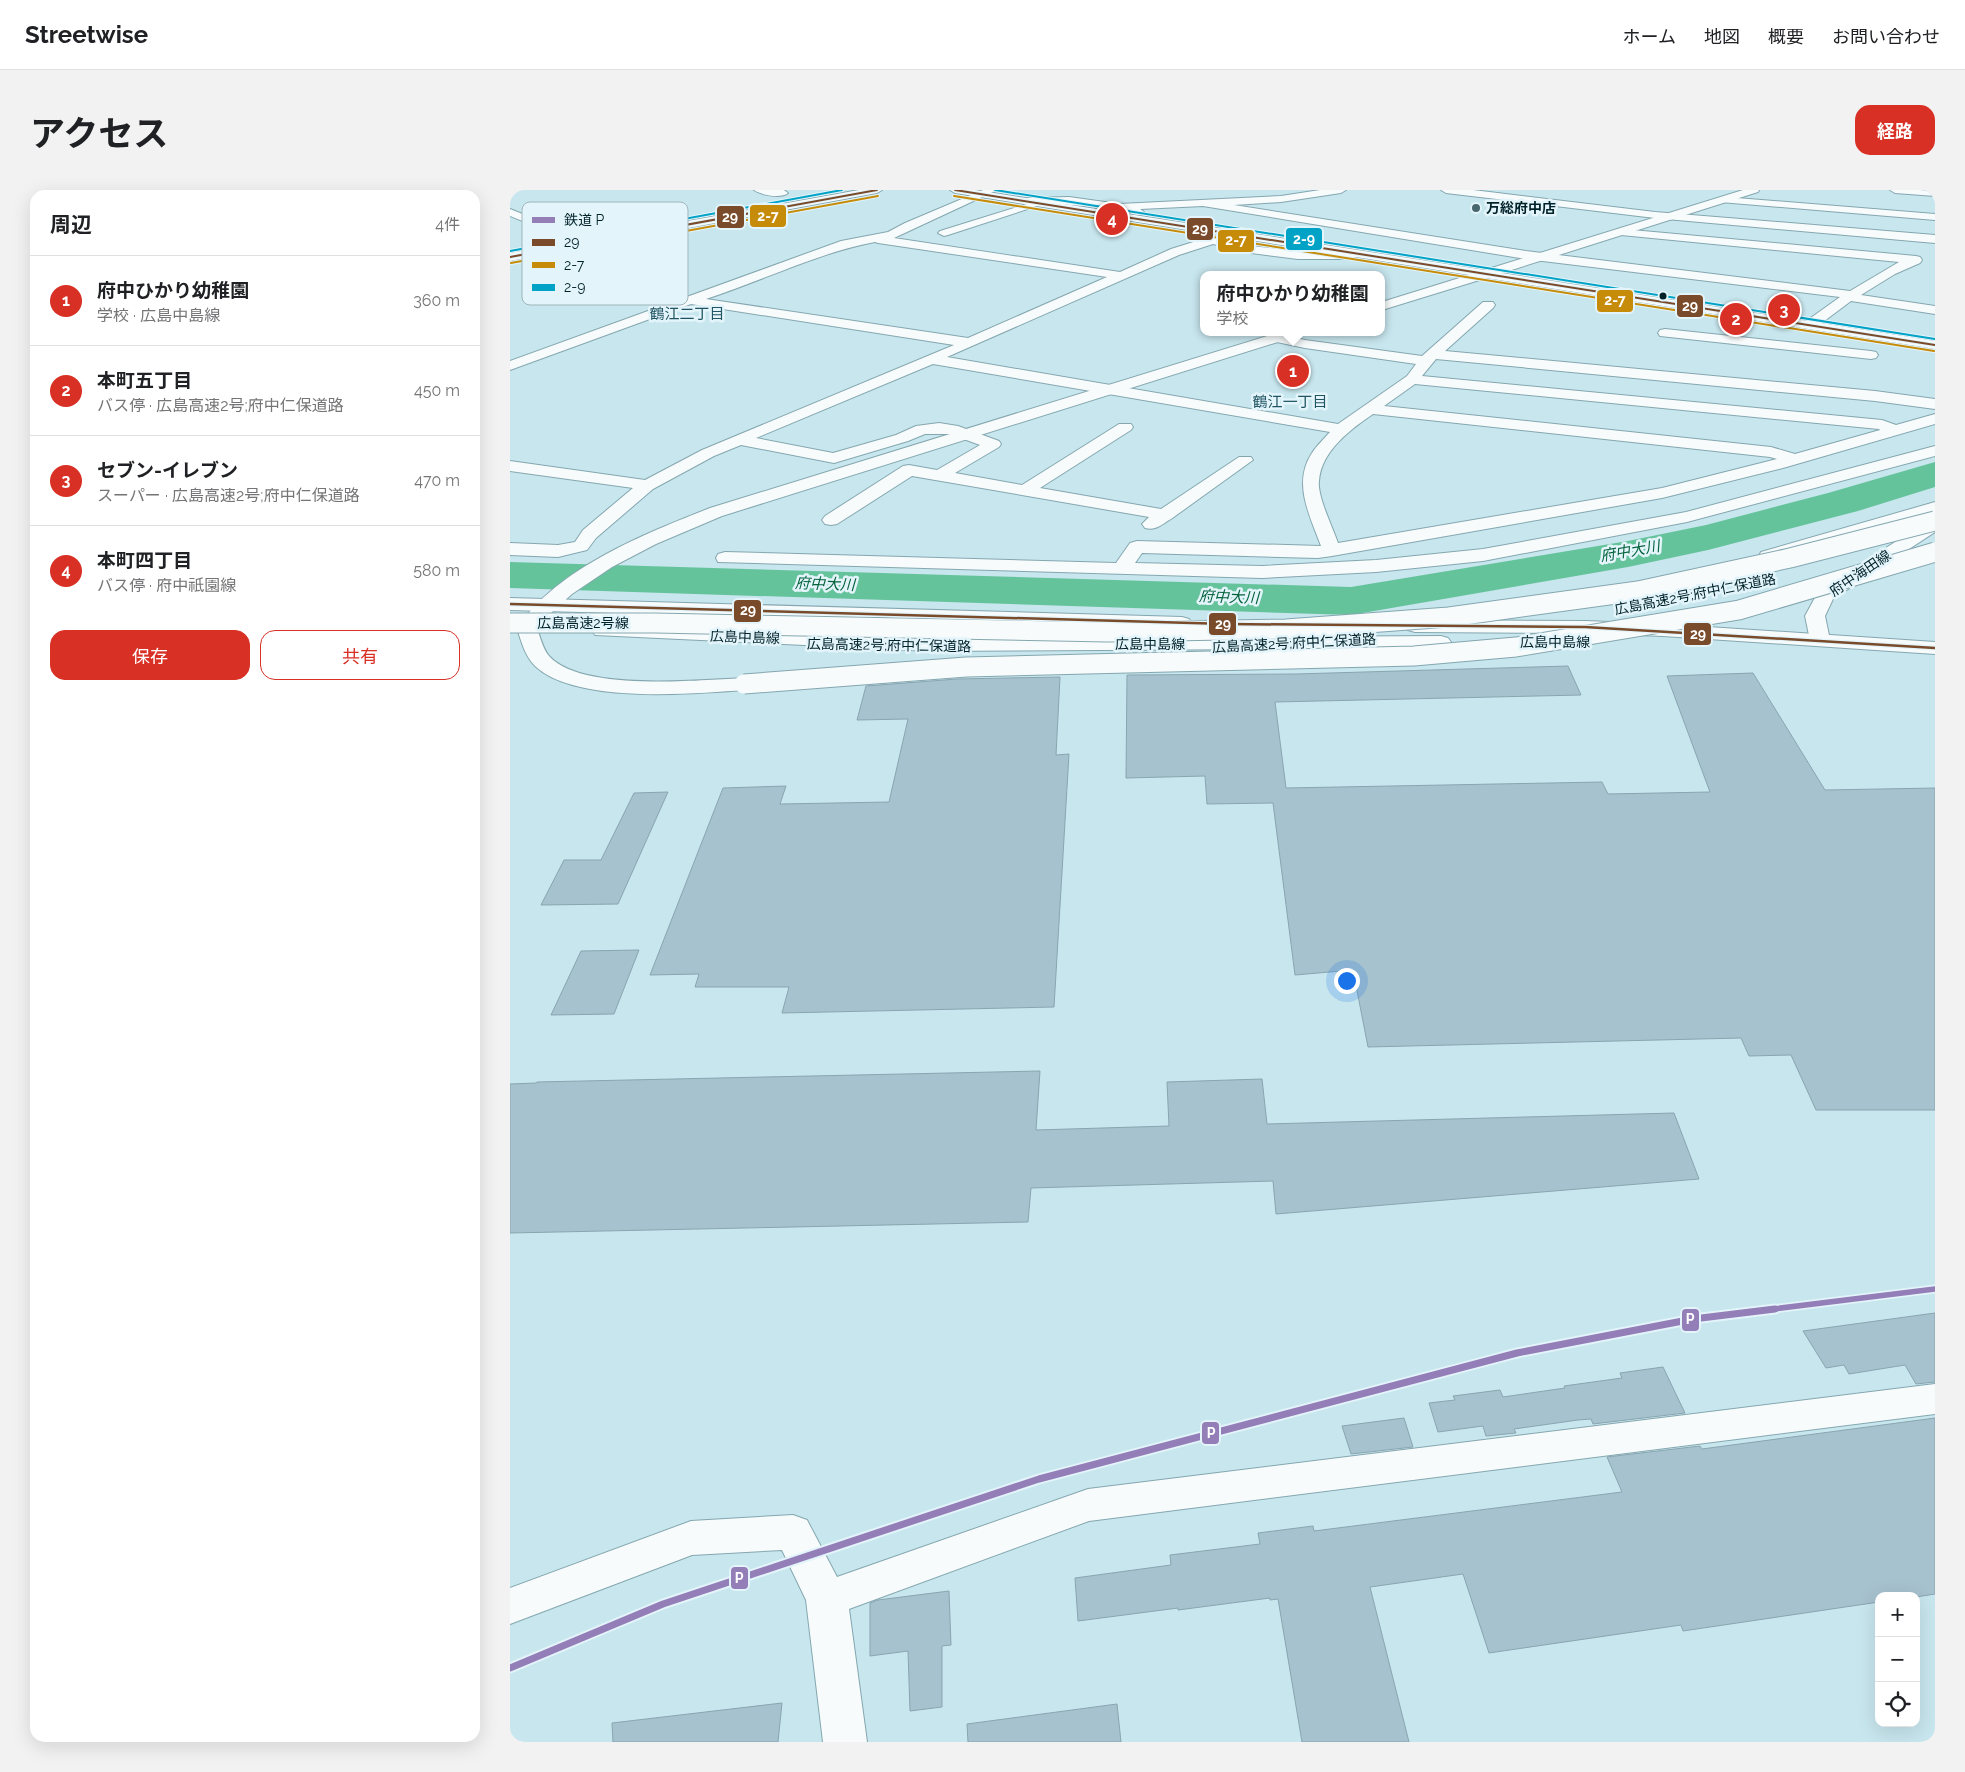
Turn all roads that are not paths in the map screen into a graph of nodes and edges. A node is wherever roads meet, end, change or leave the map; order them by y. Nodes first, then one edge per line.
1 (759, 190) edge
2 (798, 190) edge
3 (877, 190) edge
4 (956, 190) edge
5 (1341, 190) edge
6 (1446, 190) edge
7 (1752, 190) edge
8 (1895, 190) edge
9 (988, 192) edge
10 (783, 193) junction
11 (1935, 193) edge
12 (1724, 200) junction
13 (1028, 201) junction
14 (1041, 203) junction
15 (1203, 203) junction
16 (1120, 207) junction
17 (1704, 207) junction
18 (510, 212) edge
19 (1759, 212) dead end
20 (1672, 216) junction
21 (522, 217) edge
22 (1935, 217) edge
23 (1657, 221) junction
24 (1156, 222) junction
25 (697, 223) junction
26 (688, 225) edge
27 (1621, 232) junction
28 (944, 233) dead end
29 (1208, 235) junction
30 (874, 239) junction
31 (1930, 251) edge
32 (1542, 256) junction
33 (1485, 274) junction
34 (1122, 276) junction
35 (1852, 296) junction
36 (689, 300) joint
37 (675, 305) edge
38 (1385, 305) edge
39 (1488, 305) dead end
40 (1935, 310) edge
41 (1810, 325) junction
42 (1665, 333) dead end
43 (1282, 336) edge
44 (1886, 337) junction
45 (1276, 338) junction
46 (965, 345) junction
47 (1935, 345) edge
48 (988, 352) dead end
49 (1429, 358) junction
50 (931, 359) junction
51 (510, 366) edge
52 (1109, 373) dead end
53 (1145, 379) junction
54 (1412, 379) junction
55 (1181, 385) dead end
56 (1110, 389) junction
57 (1935, 404) edge
58 (1342, 412) dead end
59 (1366, 412) junction
60 (1935, 419) edge
61 (1125, 427) dead end
62 (1341, 429) junction
63 (1897, 430) junction
64 (966, 434) junction
65 (739, 440) junction
66 (1935, 451) edge
67 (1795, 458) junction
68 (1245, 460) dead end
69 (510, 466) edge
70 (938, 476) junction
71 (647, 485) junction
72 (1025, 490) junction
73 (1935, 506) edge
74 (1165, 515) junction
75 (831, 520) dead end
76 (1935, 522) edge
77 (1935, 538) edge
78 (1137, 547) junction
79 (510, 549) edge
80 (1332, 550) junction
81 (1935, 552) edge
82 (725, 558) dead end
83 (1122, 568) junction
84 (555, 599) junction
85 (510, 604) edge
86 (655, 623) joint
87 (1434, 626) junction
88 (514, 629) edge
89 (642, 640) joint
90 (1820, 640) junction
91 (1935, 648) edge
92 (1935, 1399) edge
93 (828, 1599) junction
94 (510, 1606) edge
95 (845, 1742) edge

1 - 10 main road
2 - 10 main road
3 - 25 main road
4 - 9 main road
5 - 15 main road
6 - 20 main road
7 - 12 main road
8 - 11 main road
9 - 13 main road
9 - 30 main road
10 - 25 main road
12 - 17 main road
12 - 22 main road
13 - 14 main road
13 - 16 main road
14 - 24 main road
14 - 28 main road
15 - 16 main road
15 - 32 main road
16 - 24 main road
17 - 19 main road
17 - 20 main road
18 - 21 main road
20 - 23 main road
20 - 31 main road
23 - 27 main road
23 - 31 main road
24 - 29 main road
25 - 26 main road
27 - 31 main road
27 - 32 main road
29 - 33 main road
29 - 34 main road
30 - 34 main road
30 - 36 main road
31 - 35 main road
32 - 33 main road
32 - 35 main road
33 - 38 main road
33 - 41 main road
34 - 46 main road
35 - 40 main road
35 - 41 main road
36 - 46 main road
37 - 51 main road
39 - 49 main road
41 - 44 main road
42 - 44 main road
43 - 45 main road
44 - 47 main road
45 - 49 main road
45 - 53 main road
46 - 48 main road
46 - 50 main road
49 - 54 main road
49 - 57 main road
50 - 56 main road
50 - 65 main road
52 - 53 main road
53 - 55 main road
53 - 56 main road
54 - 59 main road
54 - 63 main road
56 - 62 main road
56 - 64 main road
58 - 59 main road
59 - 62 main road
59 - 67 main road
60 - 63 main road
61 - 72 main road
62 - 80 main road
63 - 67 main road
64 - 65 main road
64 - 70 main road
64 - 84 main road
65 - 71 main road
66 - 83 main road
67 - 80 main road
68 - 74 main road
69 - 71 main road
70 - 72 main road
70 - 75 main road
71 - 79 main road
72 - 74 main road
73 - 87 main road
74 - 78 main road
76 - 86 main road, 広島高速2号;府中仁保道路, bridge
76 - 90 main road, 府中海田線
77 - 89 main road, 広島高速2号;府中仁保道路
78 - 80 main road
78 - 83 main road
81 - 88 main road, bridge
82 - 83 main road
84 - 85 main road, 広島中島線
84 - 87 main road, 広島中島線
84 - 88 main road
86 - 88 main road, 広島高速2号線, bridge
87 - 90 main road, 広島中島線
88 - 89 main road, 広島高速2号線
88 - 90 main road, 広島中島線
90 - 91 main road, 広島中島線
92 - 93 main road
93 - 94 main road
93 - 95 main road

